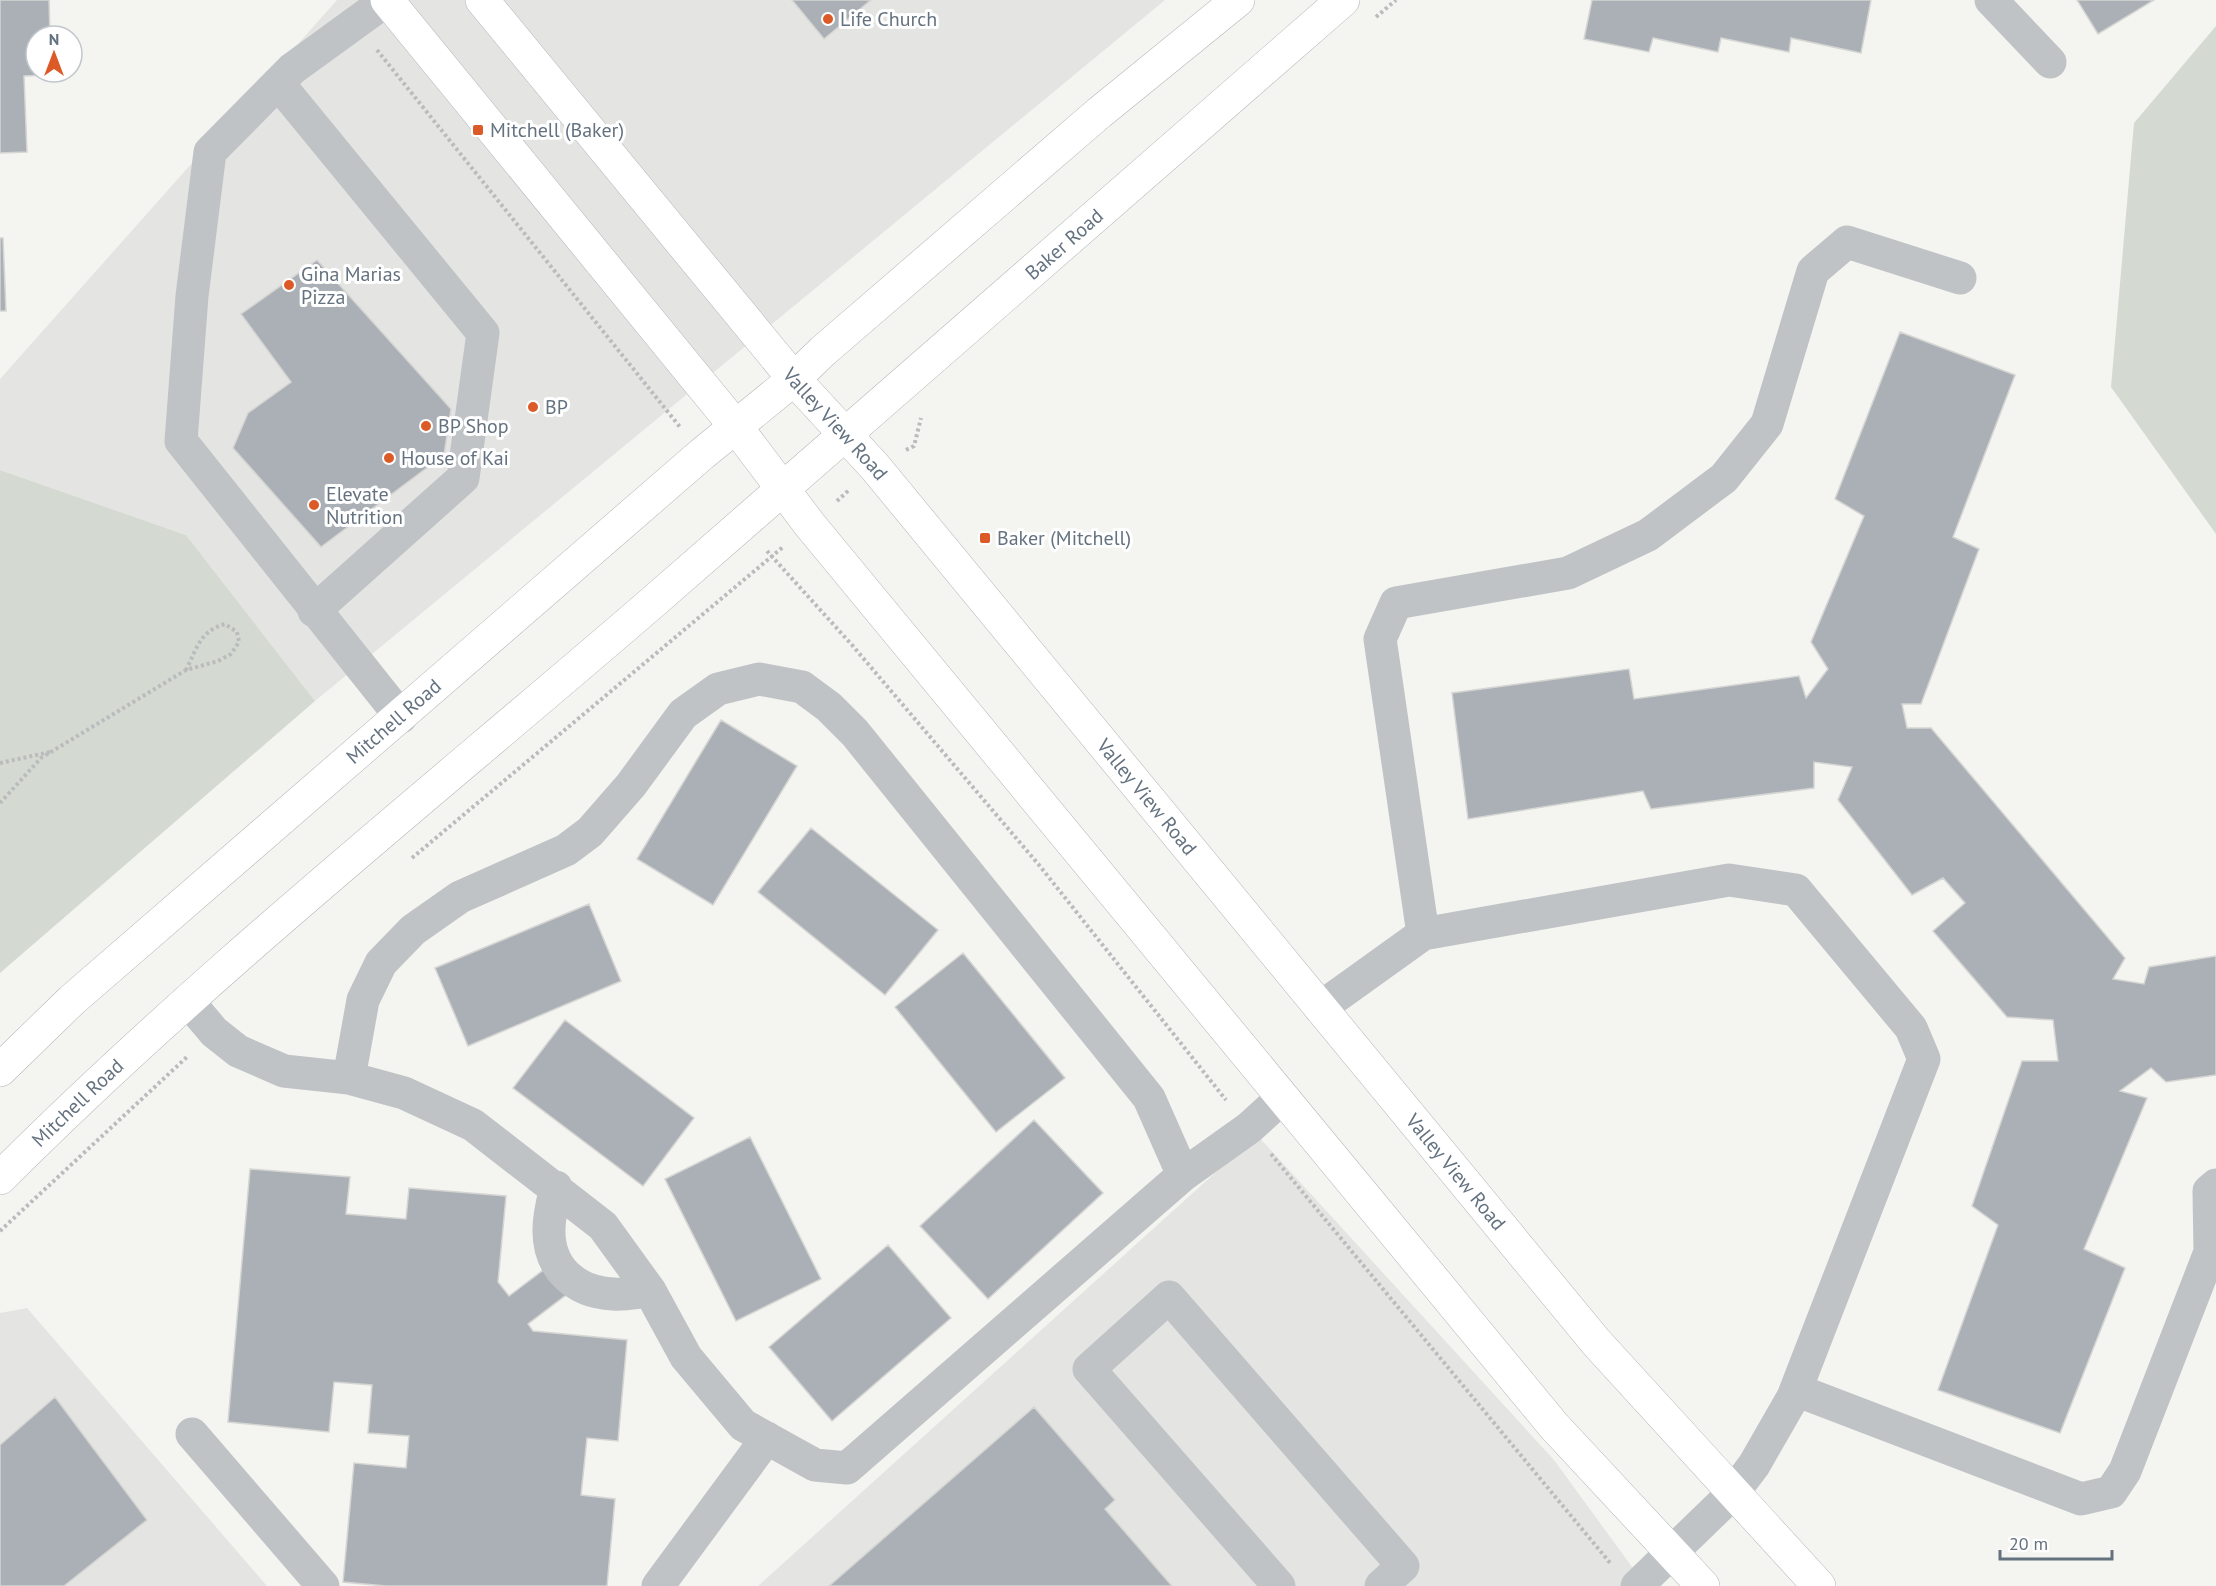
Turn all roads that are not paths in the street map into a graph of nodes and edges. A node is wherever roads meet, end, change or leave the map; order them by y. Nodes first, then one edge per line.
1 (387, 0) edge
2 (482, 0) edge
3 (1238, 0) edge
4 (1343, 0) edge
5 (1991, 0) edge
6 (2050, 62) dead end
7 (278, 83) junction
8 (1960, 278) dead end
9 (794, 379) junction
10 (736, 427) junction
11 (845, 434) junction
12 (784, 488) junction
13 (314, 611) junction
14 (401, 717) junction
15 (1423, 934) junction
16 (188, 1001) junction
17 (1320, 1008) junction
18 (0, 1070) edge
19 (349, 1078) junction
20 (1281, 1098) junction
21 (1183, 1175) junction
22 (0, 1178) edge
23 (2216, 1185) edge
24 (556, 1187) junction
25 (650, 1291) junction
26 (1796, 1390) junction
27 (192, 1434) dead end
28 (767, 1438) junction
29 (1732, 1494) junction
30 (1671, 1554) junction
31 (1627, 1578) edge
32 (323, 1586) edge
33 (658, 1586) edge
34 (1279, 1586) edge
35 (1381, 1586) edge
36 (1703, 1586) edge
37 (1819, 1586) edge

1 - 7 street
1 - 10 main road
2 - 9 main road, Valley View Road
3 - 9 main road
4 - 11 main road, Baker Road
5 - 6 street
7 - 13 street
7 - 13 street
8 - 15 street
9 - 10 main road, Mitchell Road
9 - 11 main road, Valley View Road
10 - 12 main road
10 - 14 main road, Mitchell Road
11 - 12 main road, Baker Road
11 - 17 main road, Valley View Road
12 - 16 main road, Mitchell Road
12 - 20 main road
13 - 14 street
14 - 18 main road, Mitchell Road
15 - 17 street
15 - 26 street
16 - 19 street
16 - 22 main road, Mitchell Road
17 - 29 main road, Valley View Road
19 - 21 street
19 - 24 street
20 - 21 street
20 - 30 main road
21 - 28 street
23 - 26 street
24 - 25 street
24 - 25 street
25 - 28 street
26 - 29 street
27 - 32 street
28 - 33 street
29 - 30 street
29 - 37 main road, Valley View Road
30 - 31 street
30 - 36 main road
34 - 35 street

